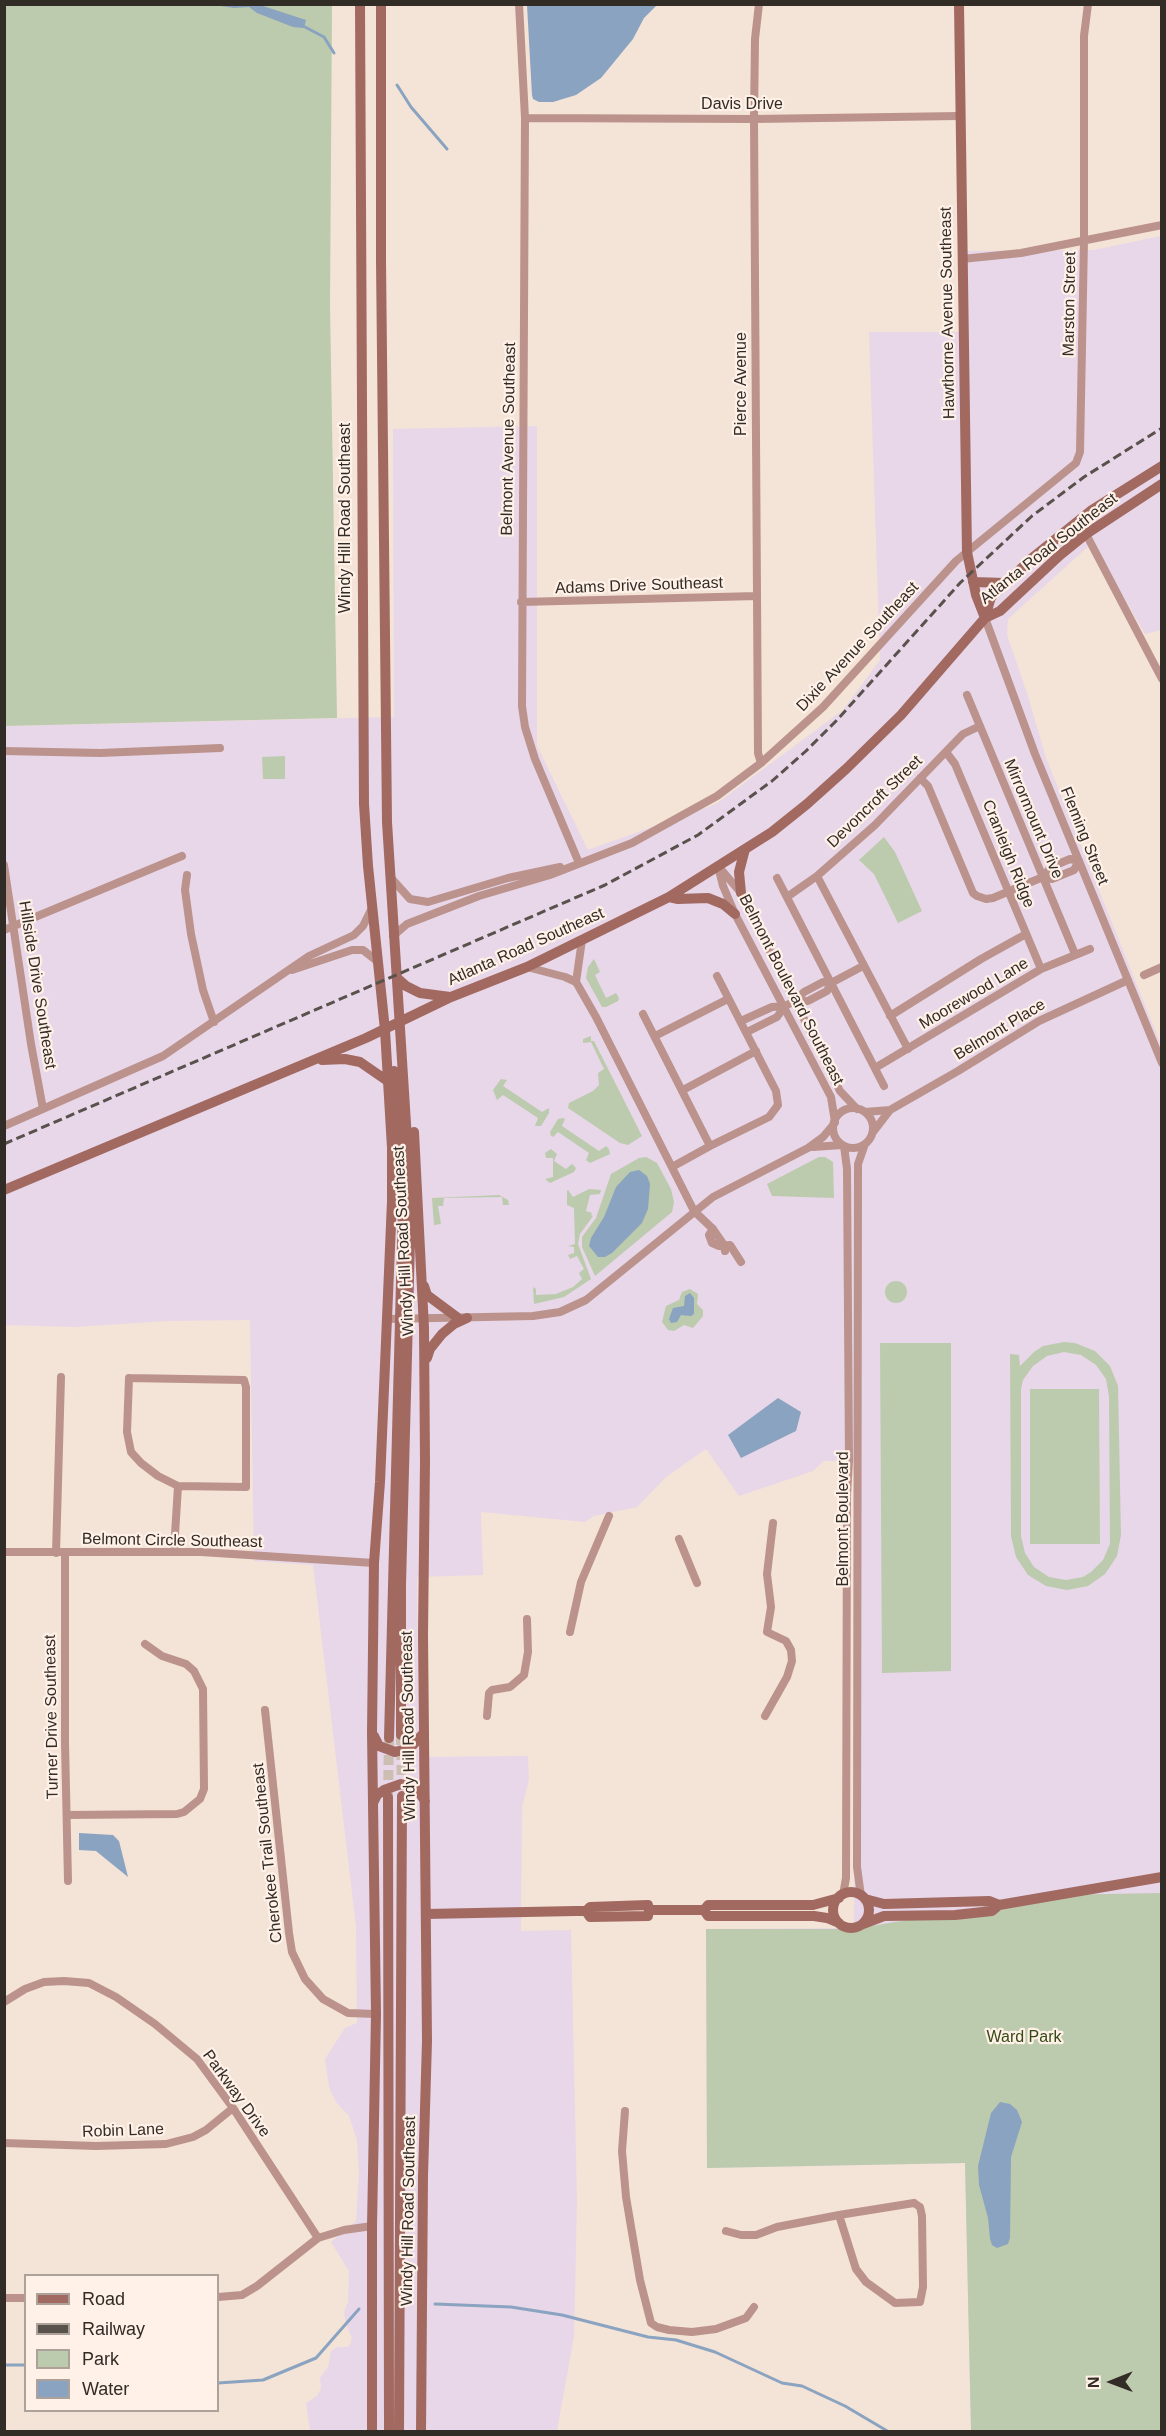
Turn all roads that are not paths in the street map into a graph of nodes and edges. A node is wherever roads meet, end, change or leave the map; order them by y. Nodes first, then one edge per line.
1 (360, 4) edge
2 (381, 4) edge
3 (519, 4) edge
4 (759, 4) edge
5 (958, 4) edge
6 (1088, 4) edge
7 (959, 117) junction
8 (525, 118) junction
9 (754, 119) junction
10 (1161, 225) edge
11 (1084, 240) junction
12 (962, 259) junction
13 (1161, 466) edge
14 (1161, 484) edge
15 (1086, 534) junction
16 (967, 552) junction
17 (973, 582) junction
18 (1005, 583) junction
19 (757, 596) junction
20 (521, 602) junction
21 (985, 618) junction
22 (1161, 679) edge
23 (967, 694) dead end
24 (980, 726) junction
25 (220, 748) dead end
26 (4, 751) edge
27 (946, 752) junction
28 (761, 763) junction
29 (920, 778) junction
30 (745, 849) junction
31 (182, 856) dead end
32 (1079, 861) junction
33 (579, 863) junction
34 (4, 866) edge
35 (718, 866) junction
36 (187, 875) dead end
37 (389, 875) junction
38 (817, 876) junction
39 (1043, 877) junction
40 (777, 878) dead end
41 (1009, 891) junction
42 (741, 893) junction
43 (669, 897) junction
44 (787, 897) junction
45 (372, 908) junction
46 (735, 914) junction
47 (14, 925) junction
48 (4, 930) edge
49 (1026, 934) junction
50 (393, 936) junction
51 (582, 940) junction
52 (1090, 949) dead end
53 (1075, 954) junction
54 (377, 961) junction
55 (863, 966) junction
56 (527, 967) junction
57 (1161, 967) edge
58 (1041, 969) junction
59 (285, 972) junction
60 (1144, 975) dead end
61 (717, 976) dead end
62 (397, 978) junction
63 (1128, 980) junction
64 (576, 982) junction
65 (831, 983) junction
66 (451, 997) junction
67 (728, 999) junction
68 (795, 1001) junction
69 (785, 1006) junction
70 (643, 1014) dead end
71 (890, 1016) junction
72 (401, 1021) junction
73 (741, 1021) junction
74 (214, 1022) junction
75 (385, 1029) junction
76 (747, 1032) junction
77 (655, 1036) junction
78 (908, 1049) junction
79 (756, 1051) junction
80 (316, 1060) junction
81 (1161, 1063) edge
82 (875, 1068) junction
83 (389, 1082) junction
84 (884, 1086) dead end
85 (682, 1090) junction
86 (43, 1109) junction
87 (890, 1110) junction
88 (861, 1111) junction
89 (834, 1123) junction
90 (4, 1126) edge
91 (873, 1132) junction
92 (865, 1144) junction
93 (843, 1145) junction
94 (710, 1146) junction
95 (808, 1148) junction
96 (672, 1167) junction
97 (4, 1190) edge
98 (694, 1211) junction
99 (741, 1262) dead end
100 (423, 1283) junction
101 (419, 1318) junction
102 (462, 1318) junction
103 (390, 1319) junction
104 (424, 1367) junction
105 (61, 1377) dead end
106 (178, 1486) junction
107 (609, 1516) dead end
108 (773, 1522) dead end
109 (679, 1539) dead end
110 (174, 1551) junction
111 (4, 1552) edge
112 (60, 1552) junction
113 (374, 1563) junction
114 (697, 1583) dead end
115 (527, 1619) dead end
116 (570, 1632) dead end
117 (145, 1644) dead end
118 (266, 1710) dead end
119 (488, 1716) dead end
120 (765, 1716) dead end
121 (372, 1733) junction
122 (424, 1733) junction
123 (401, 1735) tunnel mouth
124 (389, 1738) tunnel mouth
125 (402, 1796) tunnel mouth
126 (388, 1797) tunnel mouth
127 (425, 1801) junction
128 (373, 1803) junction
129 (67, 1815) junction
130 (1161, 1877) edge
131 (68, 1881) dead end
132 (841, 1896) junction
133 (863, 1897) junction
134 (999, 1905) junction
135 (704, 1910) junction
136 (426, 1914) junction
137 (839, 1923) junction
138 (863, 1924) junction
139 (4, 2002) edge
140 (376, 2014) junction
141 (233, 2108) junction
142 (625, 2111) dead end
143 (4, 2143) edge
144 (839, 2215) junction
145 (372, 2226) junction
146 (726, 2231) dead end
147 (318, 2238) junction
148 (219, 2297) edge
149 (4, 2298) edge
150 (24, 2298) edge
151 (754, 2307) dead end
152 (372, 2432) edge
153 (389, 2432) edge
154 (399, 2432) edge
155 (421, 2432) edge

1 - 45 main road, Windy Hill Road Southeast
2 - 37 main road, Windy Hill Road Southeast
3 - 8 street, Belmont Avenue Southeast
4 - 9 street, Pierce Avenue
5 - 7 main road, Hawthorne Avenue Southeast
6 - 11 street, Marston Street
7 - 9 street, Davis Drive
7 - 12 main road, Hawthorne Avenue Southeast
8 - 9 street, Davis Drive
8 - 20 street, Belmont Avenue Southeast
9 - 19 street, Pierce Avenue
10 - 11 street
11 - 12 street
11 - 16 street, Marston Street
12 - 16 main road, Hawthorne Avenue Southeast
13 - 18 main road, Atlanta Road Southeast
14 - 15 main road, Atlanta Road Southeast
15 - 21 main road, Atlanta Road Southeast
15 - 22 street
16 - 17 main road, Hawthorne Avenue Southeast
16 - 28 street, Dixie Avenue Southeast
17 - 18 main road
17 - 21 main road, Hawthorne Avenue Southeast
18 - 21 main road, Atlanta Road Southeast
19 - 20 street, Adams Drive Southeast
19 - 28 street, Pierce Avenue
20 - 33 street, Belmont Avenue Southeast
21 - 30 main road, Atlanta Road Southeast
21 - 32 street, Fleming Street
23 - 24 street, Mirrormount Drive
24 - 27 street, Devoncroft Street
24 - 39 street, Mirrormount Drive
25 - 26 street
27 - 29 street, Devoncroft Street
27 - 41 street, Cranleigh Ridge
28 - 33 street, Dixie Avenue Southeast
29 - 38 street, Devoncroft Street
29 - 41 street
30 - 35 main road, Atlanta Road Southeast
30 - 42 main road
31 - 47 street
32 - 39 street
32 - 63 street, Fleming Street
33 - 37 street, Dixie Avenue Southeast
33 - 50 street, Dixie Avenue Southeast
34 - 47 street, Hillside Drive Southeast
35 - 42 street, Belmont Boulevard Southeast
35 - 43 main road, Atlanta Road Southeast
35 - 46 street, Belmont Boulevard Southeast
36 - 74 street
37 - 50 main road, Windy Hill Road Southeast
38 - 44 street, Devoncroft Street
38 - 55 street
39 - 41 street
39 - 53 street, Mirrormount Drive
40 - 44 street
41 - 49 street, Cranleigh Ridge
42 - 68 street, Belmont Boulevard Southeast
43 - 46 main road
43 - 51 main road, Atlanta Road Southeast
44 - 65 street
45 - 54 main road, Windy Hill Road Southeast
45 - 59 street
46 - 69 street, Belmont Boulevard Southeast
47 - 48 street
47 - 86 street, Hillside Drive Southeast
49 - 58 street, Cranleigh Ridge
49 - 71 street
50 - 62 main road, Windy Hill Road Southeast
51 - 56 main road, Atlanta Road Southeast
51 - 64 street
52 - 53 street, Moorewood Lane
53 - 58 street, Moorewood Lane
54 - 59 street
54 - 75 main road, Windy Hill Road Southeast
55 - 65 street
55 - 71 street
56 - 64 street
56 - 66 main road, Atlanta Road Southeast
57 - 60 street
58 - 78 street, Moorewood Lane
59 - 74 street
61 - 67 street
62 - 66 main road
62 - 72 main road, Windy Hill Road Southeast
63 - 81 street, Fleming Street
63 - 87 street, Belmont Place
64 - 96 street
65 - 68 street
65 - 82 street
66 - 72 main road, Atlanta Road Southeast
67 - 73 street
67 - 77 street
68 - 69 street
68 - 88 street, Belmont Boulevard Southeast
69 - 73 street
69 - 76 street
69 - 89 street, Belmont Boulevard Southeast
70 - 77 street
71 - 78 street
72 - 75 main road, Atlanta Road Southeast
72 - 100 main road, Windy Hill Road Southeast
72 - 123 main road, Windy Hill Road Southeast
73 - 76 street
74 - 86 street
75 - 80 main road, Atlanta Road Southeast
75 - 83 main road, Windy Hill Road Southeast
75 - 124 main road, Windy Hill Road Southeast
76 - 79 street
77 - 85 street
78 - 82 street, Moorewood Lane
79 - 85 street
79 - 94 street
80 - 83 main road
80 - 97 main road, Atlanta Road Southeast
82 - 84 street
83 - 103 main road, Windy Hill Road Southeast
85 - 94 street
86 - 90 street
87 - 88 street, Belmont Place
87 - 91 street, Belmont Place
88 - 89 street
88 - 91 street
89 - 93 street
89 - 95 street
91 - 92 street
92 - 93 street
92 - 133 street, Belmont Boulevard
93 - 95 street
93 - 132 street, Belmont Boulevard
94 - 96 street
95 - 98 street
96 - 98 street
98 - 99 street
98 - 102 street
100 - 101 main road, Windy Hill Road Southeast
100 - 102 main road
101 - 102 street
101 - 103 street
101 - 104 main road, Windy Hill Road Southeast
102 - 104 main road
103 - 113 main road, Windy Hill Road Southeast
104 - 122 main road, Windy Hill Road Southeast
105 - 112 street, Turner Drive Southeast
106 - 106 street
106 - 110 street
107 - 116 street
108 - 120 street
109 - 114 street
110 - 112 street, Belmont Circle Southeast
110 - 113 street, Belmont Circle Southeast
111 - 112 street, Belmont Circle Southeast
112 - 129 street, Turner Drive Southeast
113 - 121 main road, Windy Hill Road Southeast
115 - 119 street
117 - 129 street
118 - 140 street, Cherokee Trail Southeast
121 - 122 main road
121 - 128 main road, Windy Hill Road Southeast
122 - 127 main road, Windy Hill Road Southeast
125 - 154 main road, Windy Hill Road Southeast
126 - 153 main road, Windy Hill Road Southeast
127 - 128 main road
127 - 136 main road, Windy Hill Road Southeast
128 - 140 main road, Windy Hill Road Southeast
129 - 131 street, Turner Drive Southeast
130 - 134 main road
132 - 133 main road
132 - 135 main road
132 - 137 main road
133 - 134 main road
133 - 138 main road
134 - 138 main road
135 - 136 main road
135 - 137 main road
136 - 155 main road, Windy Hill Road Southeast
137 - 138 main road
139 - 141 street, Parkway Drive
140 - 145 main road, Windy Hill Road Southeast
141 - 143 street, Robin Lane
141 - 147 street, Parkway Drive
142 - 151 street
144 - 144 street
144 - 146 street
145 - 147 street
145 - 152 main road, Windy Hill Road Southeast
147 - 148 street
149 - 150 street

